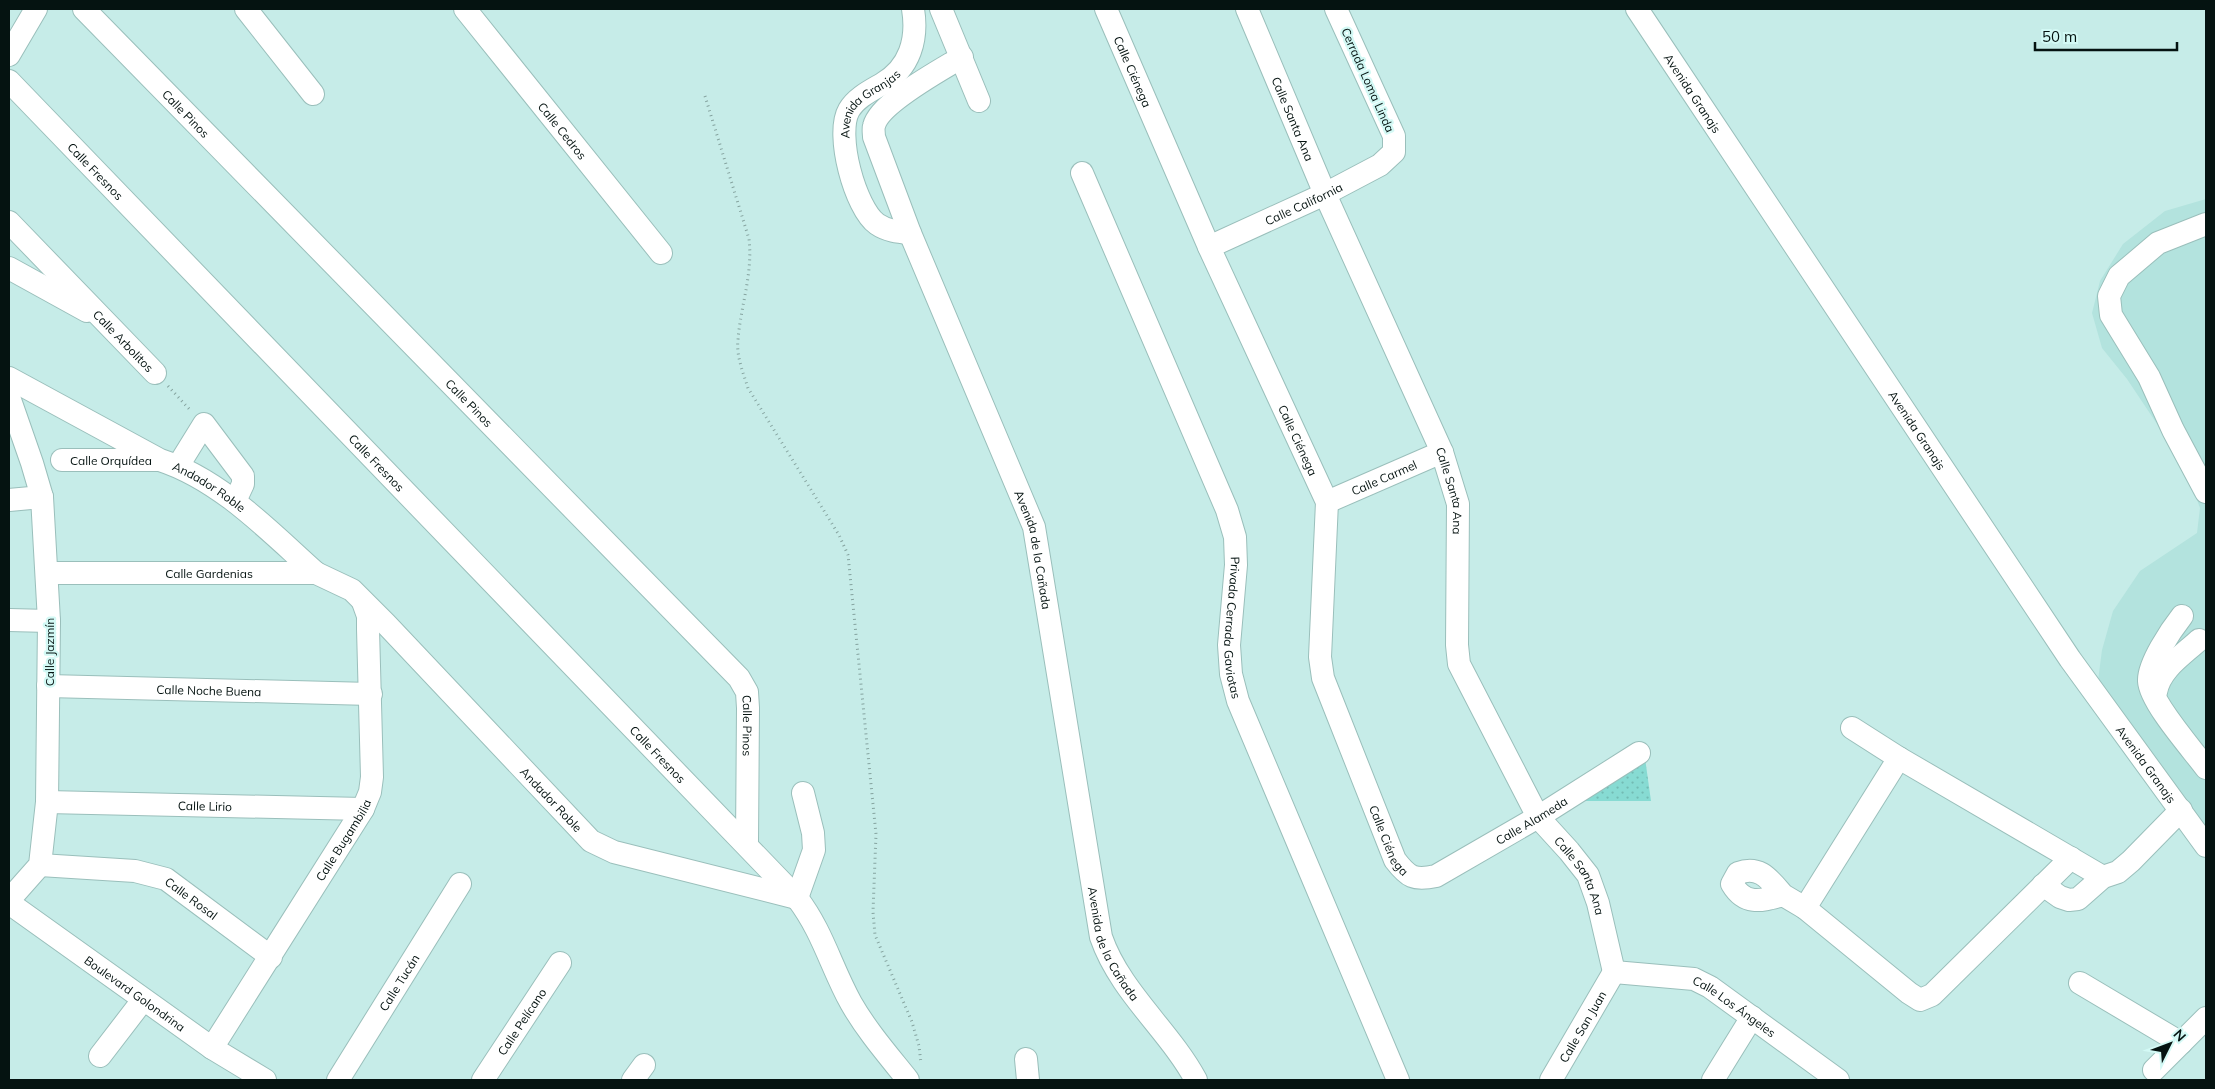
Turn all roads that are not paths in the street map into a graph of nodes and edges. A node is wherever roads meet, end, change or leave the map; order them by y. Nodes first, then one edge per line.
1 (36, 9) edge
2 (84, 9) edge
3 (246, 9) edge
4 (465, 9) edge
5 (913, 9) edge
6 (941, 9) edge
7 (1106, 9) edge
8 (1247, 9) edge
9 (1336, 9) edge
10 (1637, 9) edge
11 (9, 55) edge
12 (962, 57) junction
13 (9, 81) edge
14 (894, 88) junction
15 (313, 94) dead end
16 (980, 101) dead end
17 (1394, 152) joint
18 (1082, 173) dead end
19 (1325, 194) junction
20 (9, 222) edge
21 (2206, 224) edge
22 (910, 233) junction
23 (1209, 247) junction
24 (661, 253) dead end
25 (9, 268) edge
26 (107, 322) junction
27 (155, 373) road end
28 (9, 378) edge
29 (9, 397) edge
30 (1442, 452) junction
31 (62, 460) dead end
32 (169, 463) junction
33 (2206, 492) edge
34 (42, 497) junction
35 (9, 500) edge
36 (235, 501) junction
37 (1327, 502) junction
38 (47, 573) junction
39 (316, 573) junction
40 (363, 602) junction
41 (2182, 616) dead end
42 (9, 620) edge
43 (49, 620) junction
44 (2199, 640) dead end
45 (48, 686) junction
46 (371, 694) junction
47 (2155, 700) junction
48 (1852, 728) dead end
49 (1639, 752) dead end
50 (1899, 758) junction
51 (2206, 768) edge
52 (803, 793) dead end
53 (47, 802) junction
54 (362, 809) junction
55 (2182, 810) junction
56 (1538, 817) junction
57 (747, 843) junction
58 (2206, 846) edge
59 (2070, 858) junction
60 (40, 865) junction
61 (2103, 877) junction
62 (1420, 880) joint
63 (460, 884) dead end
64 (2043, 885) junction
65 (1783, 895) dead end
66 (797, 898) junction
67 (9, 901) edge
68 (1806, 908) junction
69 (271, 957) junction
70 (560, 963) dead end
71 (1614, 972) junction
72 (2080, 983) dead end
73 (143, 1000) junction
74 (1752, 1017) junction
75 (2206, 1018) edge
76 (2181, 1043) junction
77 (212, 1048) junction
78 (100, 1056) dead end
79 (2154, 1070) dead end
80 (914, 1073) edge
81 (265, 1080) edge
82 (338, 1080) edge
83 (483, 1080) edge
84 (1196, 1080) edge
85 (1398, 1080) edge
86 (1551, 1080) edge
87 (1713, 1080) edge
88 (1838, 1080) edge

1 - 11 street
2 - 57 street, Calle Pinos
3 - 15 street
4 - 24 street, Calle Cedros
5 - 14 street, Avenida Granjas
6 - 12 street
7 - 23 street, Calle Ciénega
8 - 19 street, Calle Santa Ana
9 - 17 street, Cerrada Loma Linda
10 - 55 street, Avenida Granajs
12 - 14 street, Avenida de la Cañada
12 - 16 street
13 - 57 street, Calle Fresnos
14 - 22 street, Avenida de la Cañada
14 - 22 street, Avenida Granjas
17 - 19 street, Calle California
18 - 85 street, Privada Cerrada Gaviotas
19 - 23 street, Calle California
19 - 30 street, Calle Santa Ana
20 - 26 street, Calle Arbolitos
21 - 33 street
22 - 84 street, Avenida de la Cañada
23 - 37 street, Calle Ciénega
25 - 26 street
26 - 27 street, Calle Arbolitos
28 - 32 street, Andador Roble
29 - 34 street, Calle Jazmín
30 - 37 street, Calle Carmel
30 - 56 street, Calle Santa Ana
31 - 32 street, Calle Orquídea
32 - 36 street, Andador Roble
32 - 36 street
34 - 35 street
34 - 38 street, Calle Jazmín
36 - 39 street, Andador Roble
37 - 62 street, Calle Ciénega
38 - 39 street, Calle Gardenias
38 - 43 street, Calle Jazmín
39 - 40 street, Calle Gardenias
40 - 46 street, Calle Bugambilia
40 - 66 street, Andador Roble
41 - 47 street
42 - 43 street
43 - 45 street, Calle Jazmín
44 - 47 street
45 - 46 street, Calle Noche Buena
45 - 53 street, Calle Jazmín
46 - 54 street, Calle Bugambilia
47 - 51 street
48 - 50 street
49 - 56 street, Calle Alameda
50 - 59 street
50 - 68 street
52 - 66 street
53 - 54 street, Calle Lirio
53 - 60 street, Calle Jazmín
54 - 69 street, Calle Bugambilia
55 - 58 street, Avenida Granajs
55 - 61 street
56 - 62 street, Calle Alameda
56 - 71 street, Calle Santa Ana
57 - 66 street, Calle Fresnos
59 - 61 street
59 - 64 street
60 - 67 street
60 - 69 street, Calle Rosal
61 - 64 street
63 - 82 street, Calle Tucán
64 - 68 street
65 - 68 street
66 - 80 street, Calle Fresnos
67 - 73 street, Boulevard Golondrina
69 - 77 street, Calle Bugambilia
70 - 83 street, Calle Pelícano
71 - 74 street, Calle Los Ángeles
71 - 86 street, Calle San Juan
72 - 76 street
73 - 77 street, Boulevard Golondrina
73 - 78 street
74 - 87 street
74 - 88 street, Calle Los Ángeles
75 - 76 street
76 - 79 street
77 - 81 street, Boulevard Golondrina

